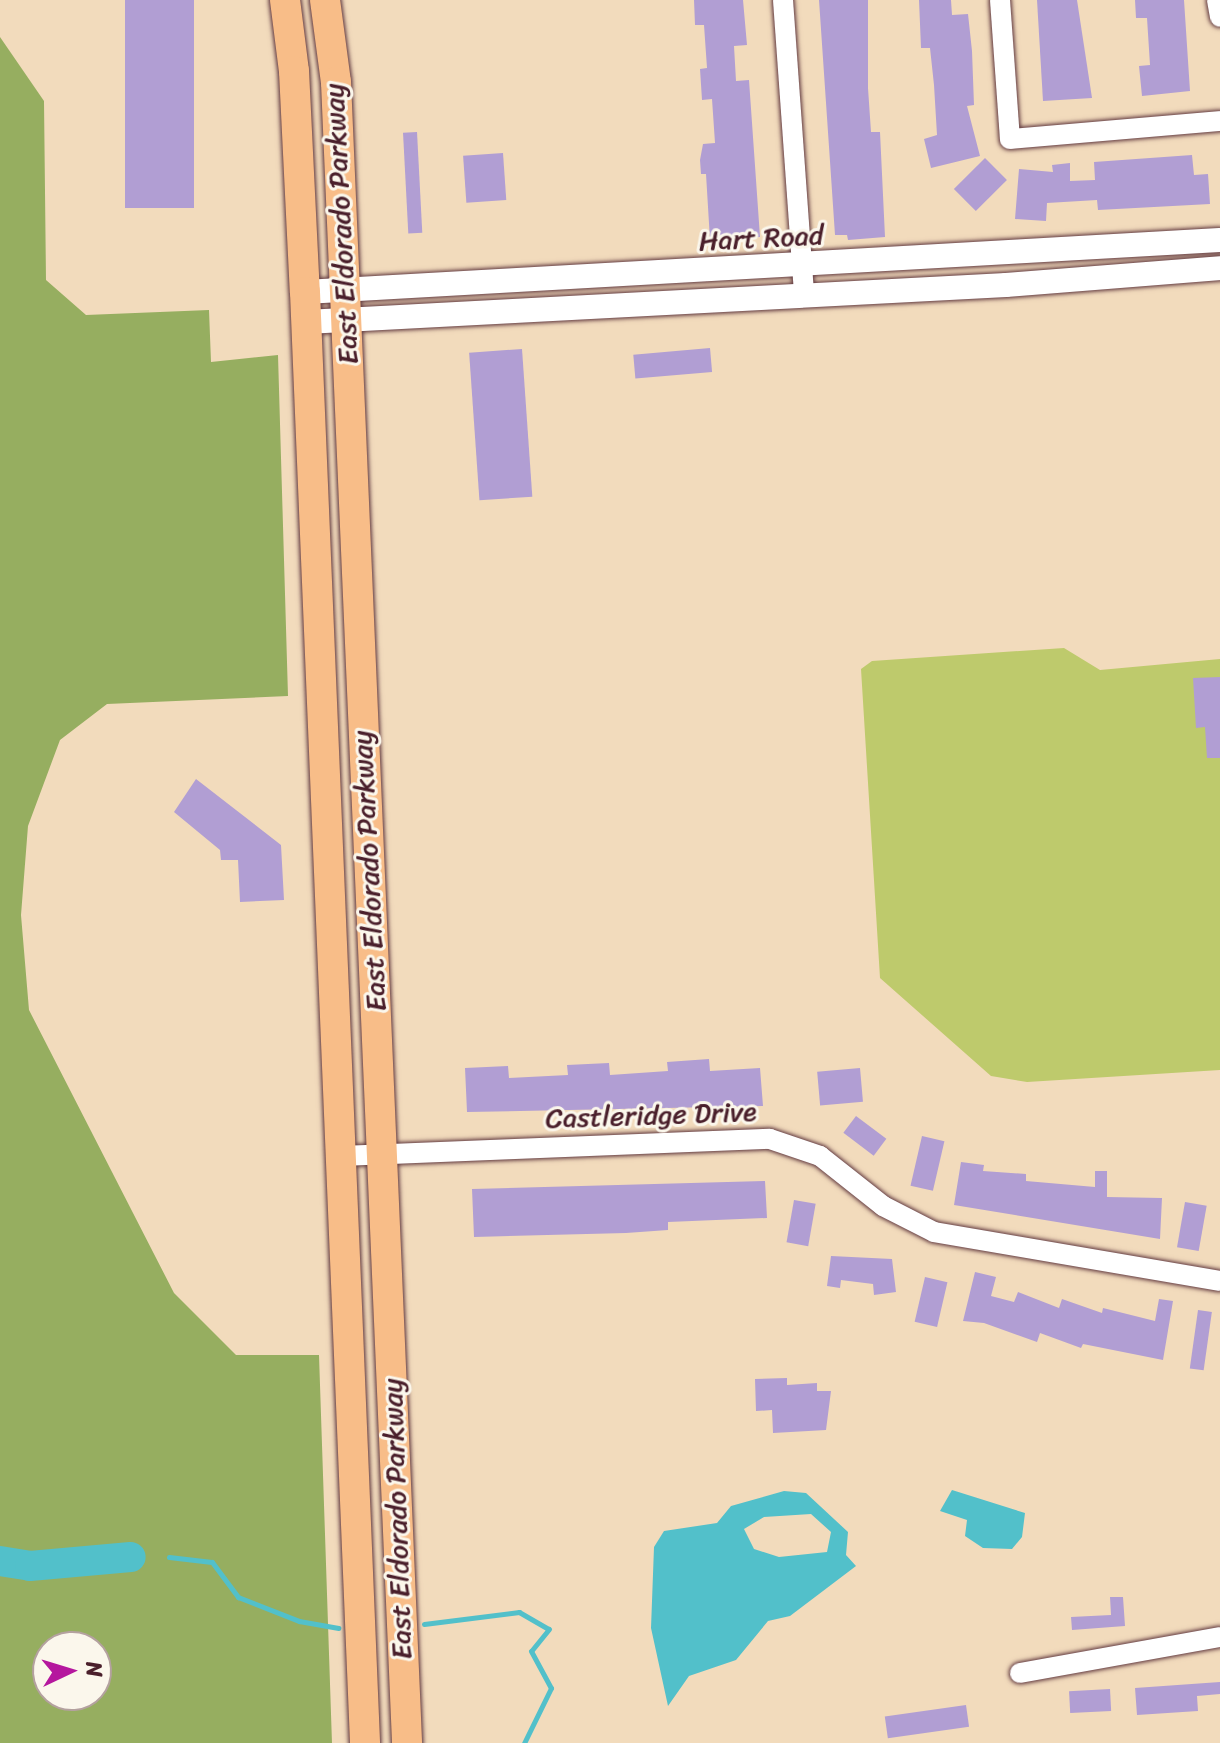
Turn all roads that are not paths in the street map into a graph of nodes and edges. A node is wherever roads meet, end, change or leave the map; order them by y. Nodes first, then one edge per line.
1 (285, 0) edge
2 (325, 0) edge
3 (783, 0) edge
4 (1000, 0) edge
5 (1217, 0) edge
6 (1220, 17) edge
7 (1220, 121) edge
8 (1220, 240) edge
9 (801, 265) junction
10 (1220, 268) edge
11 (605, 276) junction
12 (345, 289) junction
13 (305, 292) junction
14 (804, 294) junction
15 (607, 306) junction
16 (347, 320) junction
17 (306, 322) junction
18 (382, 1154) junction
19 (341, 1156) junction
20 (1220, 1281) edge
21 (1220, 1637) edge
22 (1020, 1673) dead end
23 (365, 1743) edge
24 (407, 1743) edge

1 - 13 main road, East Eldorado Parkway
2 - 12 main road, East Eldorado Parkway
3 - 9 street
4 - 7 street
5 - 6 street
8 - 9 street, Hart Road
9 - 11 street, Hart Road
9 - 14 street
10 - 14 street, Hart Road
11 - 12 street, Hart Road
11 - 15 street
12 - 13 street, Hart Road
12 - 16 main road, East Eldorado Parkway
13 - 17 main road, East Eldorado Parkway
14 - 15 street, Hart Road
15 - 16 street, Hart Road
16 - 17 street, Hart Road
16 - 18 main road, East Eldorado Parkway
17 - 19 main road, East Eldorado Parkway
18 - 19 street, Castleridge Drive
18 - 20 street, Castleridge Drive
18 - 24 main road, East Eldorado Parkway
19 - 23 main road, East Eldorado Parkway
21 - 22 street

